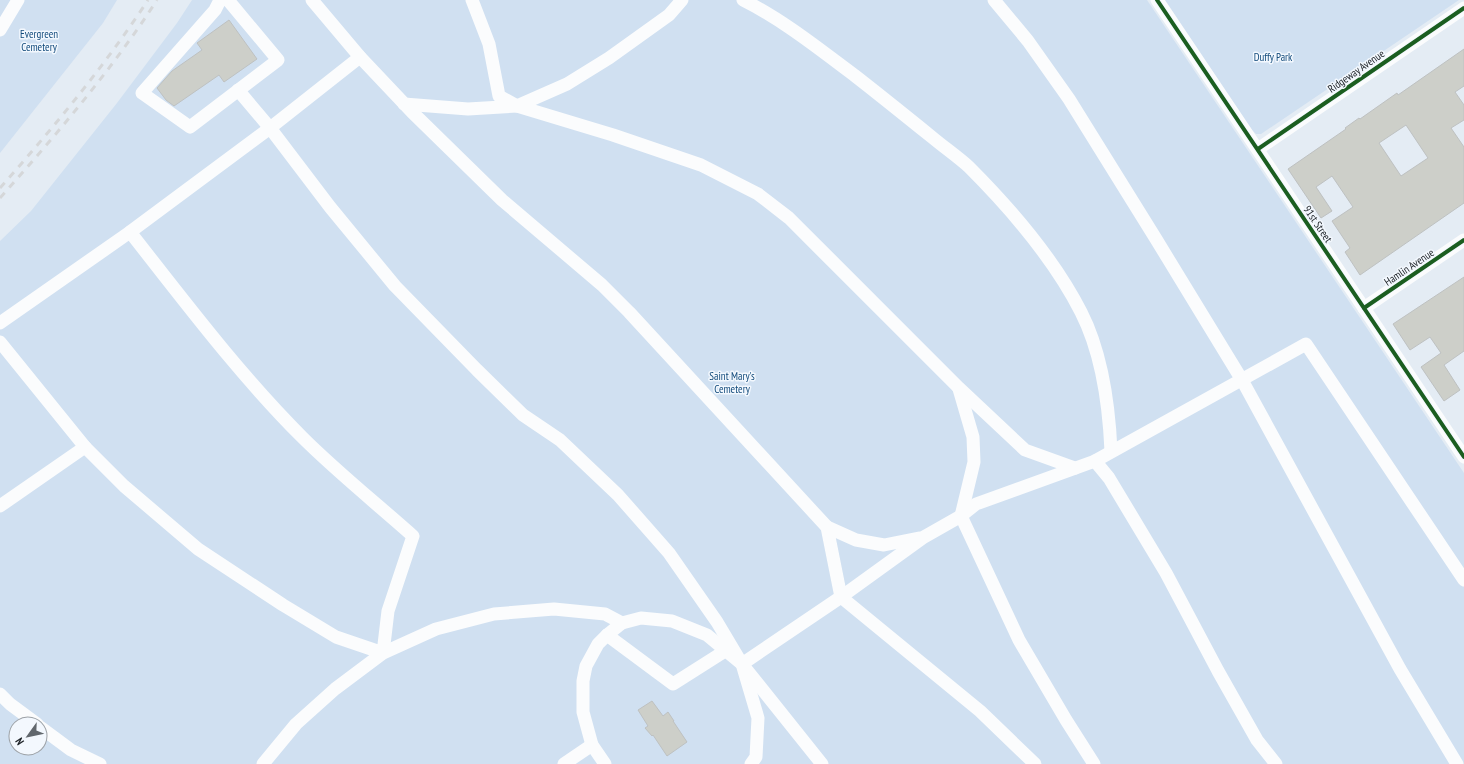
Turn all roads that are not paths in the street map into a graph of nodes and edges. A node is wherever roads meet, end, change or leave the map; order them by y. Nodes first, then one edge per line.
1 (18, 0) edge
2 (220, 0) edge
3 (228, 0) edge
4 (312, 0) edge
5 (472, 0) edge
6 (682, 0) edge
7 (743, 0) edge
8 (994, 0) edge
9 (1157, 0) edge
10 (1464, 8) edge
11 (0, 30) edge
12 (360, 57) junction
13 (238, 90) junction
14 (404, 104) junction
15 (517, 106) junction
16 (270, 128) junction
17 (1258, 150) junction
18 (130, 232) junction
19 (1464, 240) edge
20 (1364, 308) junction
21 (0, 324) edge
22 (0, 342) edge
23 (1242, 380) junction
24 (959, 388) junction
25 (85, 447) junction
26 (1112, 451) junction
27 (1464, 457) edge
28 (1095, 461) junction
29 (1075, 468) junction
30 (0, 506) edge
31 (961, 516) junction
32 (827, 527) junction
33 (924, 537) junction
34 (1464, 580) edge
35 (841, 597) junction
36 (622, 623) junction
37 (607, 635) junction
38 (724, 651) junction
39 (383, 653) junction
40 (742, 664) junction
41 (0, 694) edge
42 (26, 716) edge
43 (48, 732) edge
44 (592, 745) junction
45 (100, 764) edge
46 (263, 764) edge
47 (564, 764) edge
48 (605, 764) edge
49 (751, 764) edge
50 (822, 764) edge
51 (1036, 764) edge
52 (1094, 764) edge
53 (1276, 764) edge
54 (1457, 764) edge

1 - 11 street
2 - 13 street
3 - 13 street
4 - 12 street
5 - 15 street
6 - 15 street
7 - 26 street
8 - 23 street
9 - 17 street, 91st Street
10 - 17 street, Ridgeway Avenue
12 - 14 street
12 - 16 street
13 - 16 street
14 - 15 street
14 - 32 street
15 - 24 street
16 - 18 street
16 - 40 street
17 - 20 street, 91st Street
18 - 21 street
18 - 39 street
19 - 20 street, Hamlin Avenue
20 - 27 street, 91st Street
22 - 25 street
23 - 26 street
23 - 34 street
23 - 54 street
24 - 29 street
24 - 31 street
25 - 30 street
25 - 39 street
26 - 28 street
28 - 29 street
28 - 53 street
29 - 31 street
31 - 33 street
31 - 52 street
32 - 33 street
32 - 35 street
33 - 35 street
35 - 40 street
35 - 51 street
36 - 37 street
36 - 38 street
36 - 39 street
37 - 38 street
37 - 44 street
38 - 40 street
39 - 46 street
40 - 49 street
40 - 50 street
41 - 42 street
43 - 45 street
44 - 47 street
44 - 48 street

